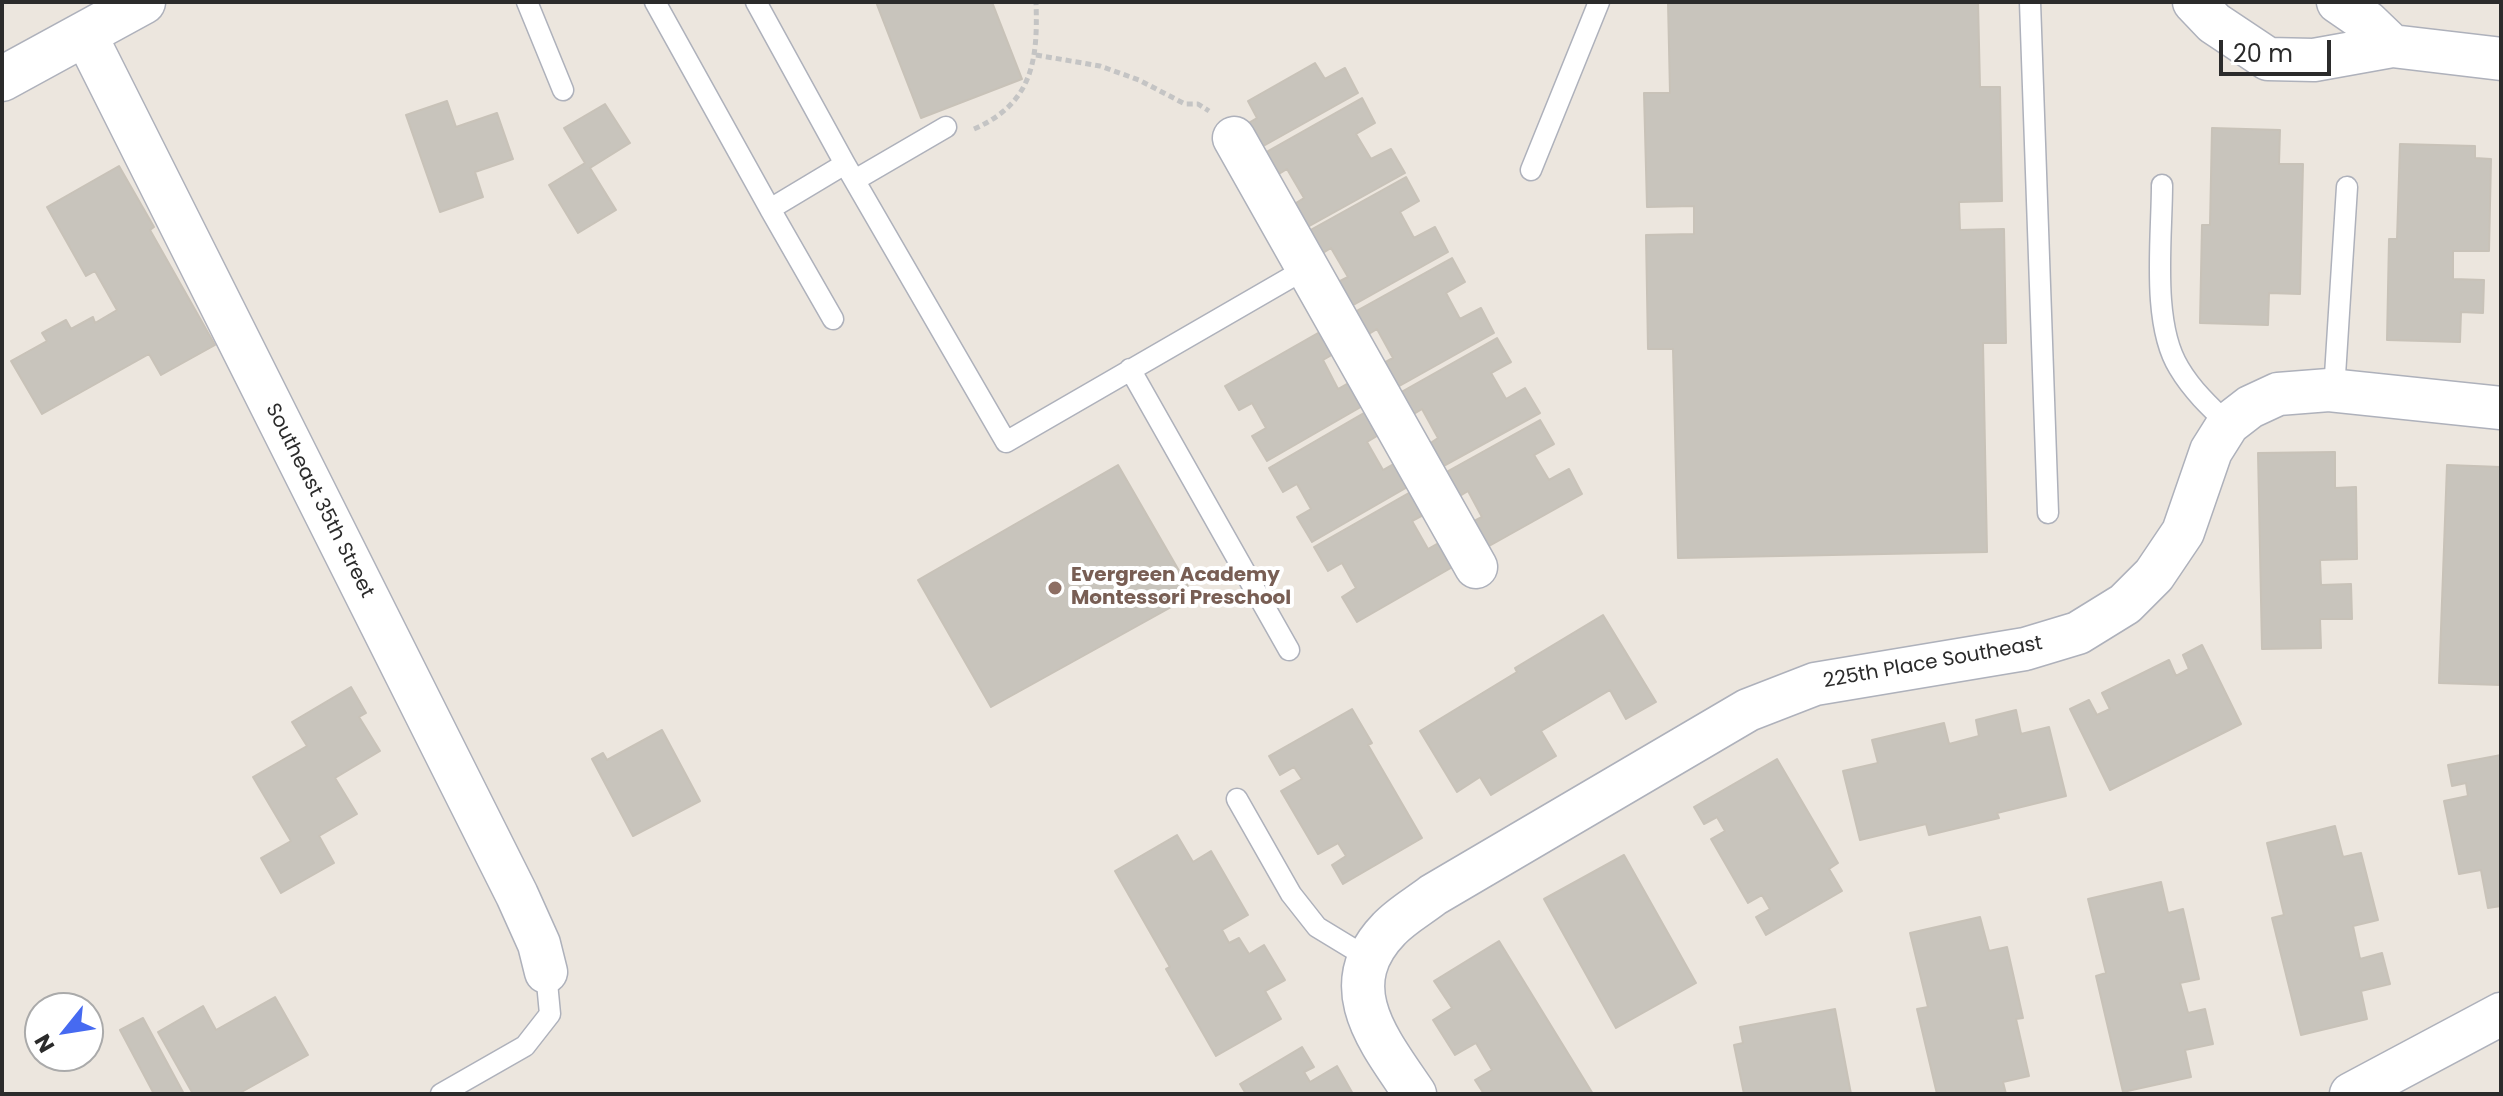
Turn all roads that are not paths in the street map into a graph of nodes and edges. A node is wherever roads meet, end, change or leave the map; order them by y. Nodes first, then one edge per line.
1 (143, 2) edge
2 (527, 2) edge
3 (655, 2) edge
4 (1599, 2) edge
5 (2030, 2) edge
6 (2338, 2) edge
7 (2201, 4) edge
8 (763, 6) edge
9 (85, 34) junction
10 (2392, 46) junction
11 (2501, 59) edge
12 (2, 79) edge
13 (563, 90) dead end
14 (946, 127) road end
15 (1234, 138) road end
16 (1531, 170) dead end
17 (850, 172) junction
18 (2162, 185) dead end
19 (2347, 187) dead end
20 (770, 209) junction
21 (1307, 268) junction
22 (833, 319) dead end
23 (1130, 369) junction
24 (2334, 391) junction
25 (2501, 408) edge
26 (2228, 424) junction
27 (2048, 513) dead end
28 (1476, 567) dead end
29 (1289, 650) dead end
30 (1237, 799) dead end
31 (1368, 958) junction
32 (546, 972) joint
33 (2501, 1014) edge
34 (441, 1094) edge
35 (1415, 1094) edge
36 (2351, 1094) edge

1 - 9 main road
2 - 13 lane
3 - 20 lane
4 - 16 lane
5 - 27 lane
6 - 10 street
7 - 10 street
8 - 17 lane
9 - 12 main road
9 - 32 street, Southeast 35th Street
10 - 11 street
14 - 17 lane
15 - 21 street
17 - 20 lane
17 - 23 lane
18 - 26 lane
19 - 24 lane
20 - 22 lane
21 - 23 lane
21 - 28 street
23 - 29 lane
24 - 25 street, 225th Place Southeast
24 - 26 street, 225th Place Southeast
26 - 31 street, 225th Place Southeast
30 - 31 lane
31 - 35 street
32 - 34 lane
33 - 36 street

